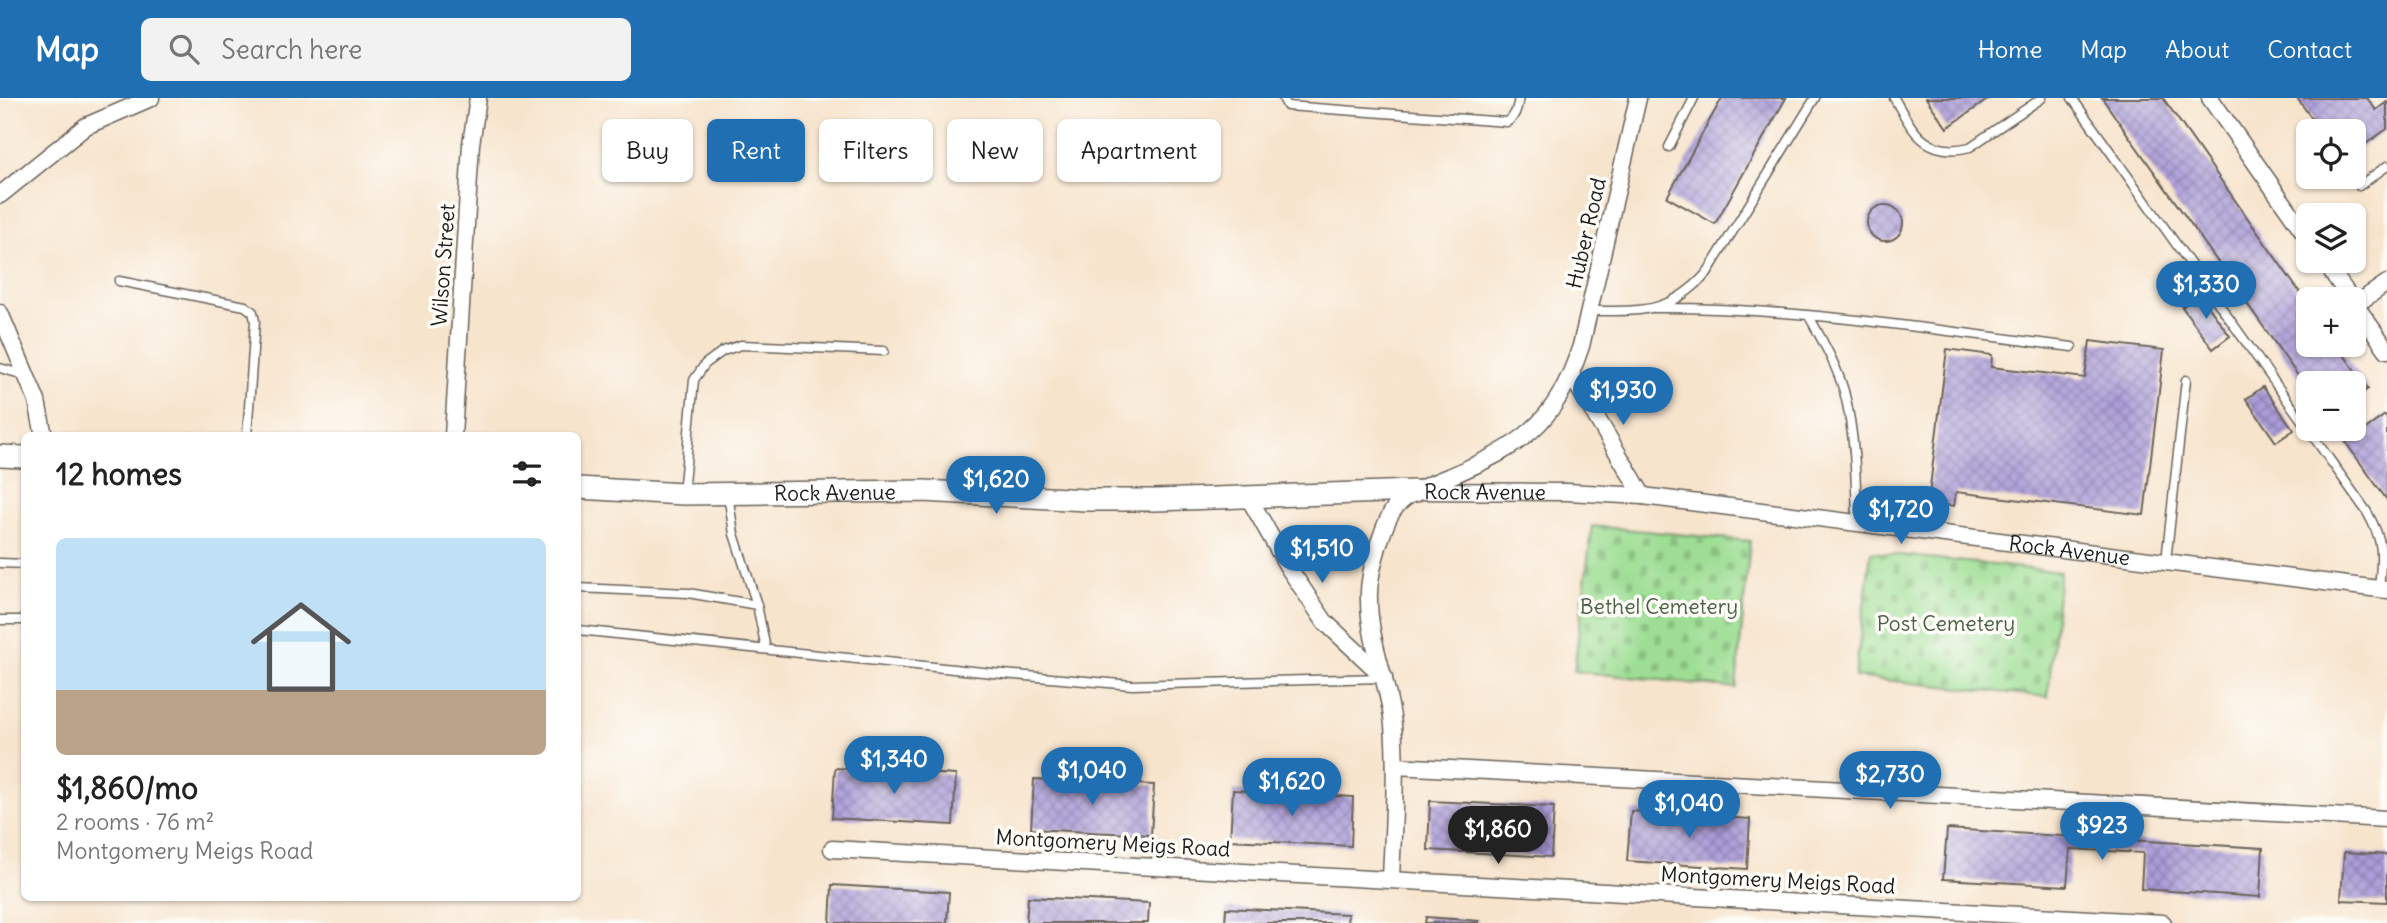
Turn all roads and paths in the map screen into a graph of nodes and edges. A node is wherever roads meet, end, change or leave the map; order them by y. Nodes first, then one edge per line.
1 (151, 98) edge
2 (478, 98) edge
3 (1283, 98) edge
4 (1519, 98) edge
5 (1638, 98) edge
6 (1694, 98) edge
7 (1815, 98) edge
8 (1894, 98) edge
9 (2042, 98) edge
10 (2072, 98) edge
11 (2210, 98) edge
12 (1669, 147) dead end
13 (2387, 166) edge
14 (2366, 181) edge
15 (0, 195) edge
16 (2296, 221) edge
17 (118, 281) dead end
18 (2387, 283) edge
19 (2366, 295) edge
20 (1655, 309) junction
21 (1590, 311) junction
22 (0, 313) edge
23 (1809, 316) junction
24 (2366, 319) edge
25 (2072, 347) dead end
26 (2387, 349) edge
27 (884, 351) dead end
28 (0, 368) edge
29 (27, 376) junction
30 (1572, 376) junction
31 (2186, 380) dead end
32 (43, 432) edge
33 (247, 432) edge
34 (453, 432) edge
35 (0, 456) edge
36 (21, 457) edge
37 (581, 488) edge
38 (1415, 491) junction
39 (683, 494) junction
40 (728, 494) junction
41 (1643, 496) junction
42 (1248, 498) junction
43 (1914, 501) dead end
44 (1857, 522) junction
45 (1911, 528) junction
46 (2166, 561) junction
47 (0, 563) edge
48 (21, 564) edge
49 (581, 588) edge
50 (2383, 589) edge
51 (757, 605) junction
52 (0, 620) edge
53 (21, 620) edge
54 (581, 630) edge
55 (766, 649) junction
56 (1385, 678) junction
57 (1395, 766) junction
58 (2387, 819) edge
59 (832, 849) dead end
60 (1391, 879) junction
61 (2163, 923) edge

1 - 15 street
2 - 34 street, Wilson Street
3 - 4 lane
5 - 21 street, Huber Road
6 - 12 lane
7 - 20 lane
8 - 9 lane
10 - 50 lane
11 - 16 street
13 - 14 lane
17 - 33 lane
18 - 19 street
20 - 21 lane
20 - 23 lane
21 - 30 street, Huber Road
22 - 29 street
23 - 25 lane
23 - 44 lane
24 - 26 street
27 - 39 lane
28 - 29 lane
29 - 32 street
30 - 38 street, Huber Road
30 - 41 street
31 - 46 lane
35 - 36 street
37 - 39 street, Rock Avenue
38 - 41 street, Rock Avenue
38 - 42 street, Rock Avenue
38 - 56 street
39 - 40 street, Rock Avenue
40 - 42 street, Rock Avenue
40 - 51 lane
41 - 44 street, Rock Avenue
42 - 56 street
43 - 45 lane
44 - 45 street, Rock Avenue
45 - 46 street, Rock Avenue
46 - 50 street, Rock Avenue
47 - 48 lane
49 - 51 lane
51 - 55 lane
52 - 53 lane
54 - 55 lane
55 - 56 lane
56 - 57 street
57 - 58 street
57 - 60 street
59 - 60 street, Montgomery Meigs Road
60 - 61 street, Montgomery Meigs Road

